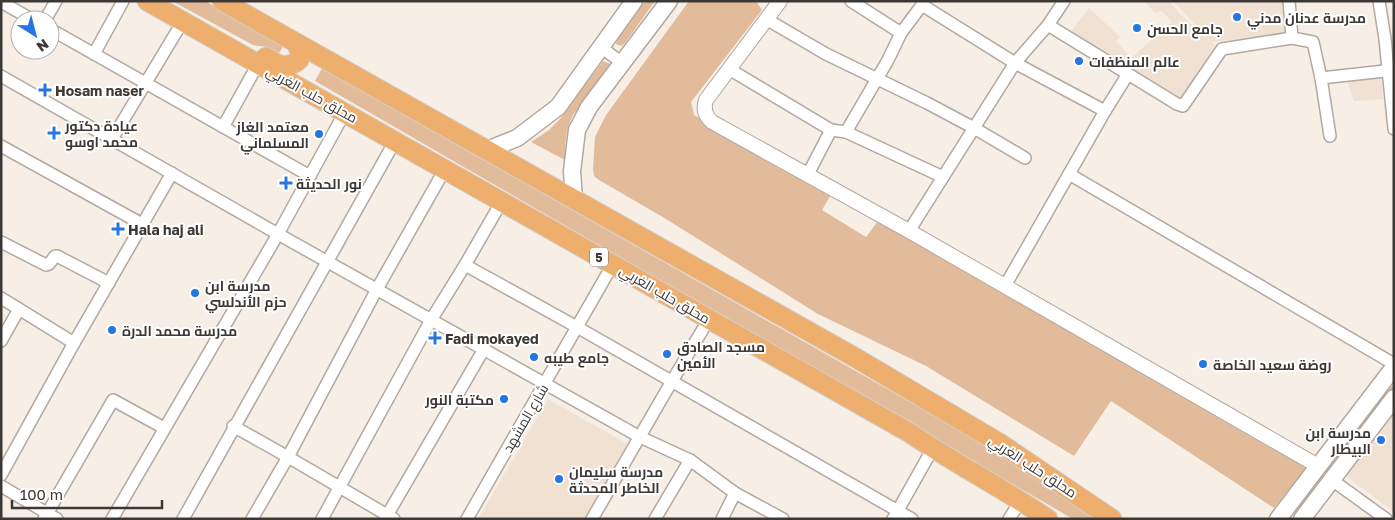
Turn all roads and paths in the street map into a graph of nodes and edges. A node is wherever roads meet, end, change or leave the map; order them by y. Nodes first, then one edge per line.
1 (123, 1) edge
2 (147, 1) edge
3 (222, 1) edge
4 (634, 1) edge
5 (669, 1) edge
6 (851, 1) edge
7 (1064, 1) edge
8 (1289, 1) edge
9 (1379, 1) edge
10 (1, 2) edge
11 (775, 3) edge
12 (922, 3) edge
13 (15, 10) edge
14 (766, 19) junction
15 (183, 21) junction
16 (1048, 25) junction
17 (901, 32) junction
18 (60, 35) edge
19 (1292, 38) junction
20 (296, 43) junction
21 (226, 46) junction
22 (601, 47) junction
23 (94, 54) junction
24 (622, 63) junction
25 (1015, 63) junction
26 (258, 64) junction
27 (729, 69) junction
28 (1391, 71) edge
29 (1128, 74) junction
30 (1, 76) edge
31 (1321, 78) junction
32 (877, 79) junction
33 (146, 83) junction
34 (1105, 111) junction
35 (345, 112) junction
36 (222, 126) junction
37 (974, 128) junction
38 (1394, 129) edge
39 (831, 130) junction
40 (846, 132) junction
41 (1330, 136) dead end
42 (112, 139) junction
43 (395, 141) junction
44 (1, 146) edge
45 (487, 150) junction
46 (1025, 158) dead end
47 (445, 169) junction
48 (172, 173) junction
49 (808, 174) junction
50 (1069, 174) junction
51 (310, 176) junction
52 (943, 177) junction
53 (574, 200) junction
54 (502, 201) junction
55 (142, 224) junction
56 (909, 231) junction
57 (278, 234) junction
58 (1, 242) edge
59 (327, 262) junction
60 (613, 264) junction
61 (465, 265) junction
62 (109, 283) junction
63 (1005, 286) junction
64 (377, 290) junction
65 (1, 298) edge
66 (19, 309) junction
67 (709, 319) junction
68 (432, 320) junction
69 (577, 327) junction
70 (1, 341) edge
71 (74, 343) junction
72 (484, 349) junction
73 (1391, 372) edge
74 (672, 380) junction
75 (545, 383) junction
76 (1394, 398) edge
77 (233, 426) junction
78 (164, 428) junction
79 (640, 437) junction
80 (933, 448) junction
81 (288, 456) junction
82 (690, 460) junction
83 (1318, 466) junction
84 (1, 475) edge
85 (1332, 480) junction
86 (1, 486) edge
87 (339, 486) junction
88 (736, 493) junction
89 (1021, 500) junction
90 (895, 515) edge
91 (50, 517) edge
92 (389, 517) edge
93 (1282, 517) edge
94 (112, 519) edge
95 (183, 519) edge
96 (252, 519) edge
97 (322, 519) edge
98 (468, 519) edge
99 (592, 519) edge
100 (655, 519) edge
101 (722, 519) edge
102 (783, 519) edge
103 (912, 519) edge
104 (1010, 519) edge
105 (1048, 519) edge
106 (1112, 519) edge
107 (1302, 519) edge
108 (1386, 519) edge

1 - 23 street
2 - 15 highway, محلق حلب الغربي / 5
3 - 20 highway, محلق حلب الغربي
4 - 22 main road
5 - 24 main road
6 - 17 street
7 - 16 street
8 - 19 street
9 - 28 street
10 - 13 street
11 - 14 street
12 - 17 street
12 - 25 street
14 - 27 street
14 - 32 street
15 - 21 highway, محلق حلب الغربي / 5
15 - 33 street
16 - 25 street
16 - 29 street
17 - 32 street
18 - 23 street
19 - 29 street
19 - 31 street
20 - 21 highway
20 - 45 highway, محلق حلب الغربي
21 - 26 highway, محلق حلب الغربي / 5
22 - 24 street
22 - 45 main road
23 - 33 street
24 - 53 main road
25 - 34 street
25 - 37 street
26 - 35 highway, محلق حلب الغربي / 5
26 - 36 street
27 - 39 street
27 - 49 street
28 - 31 street
28 - 38 street
29 - 34 street
30 - 42 street
31 - 41 street
32 - 37 street
32 - 40 street
33 - 36 street
33 - 42 street
34 - 50 street
35 - 43 highway, محلق حلب الغربي / 5
35 - 51 street
36 - 51 street
37 - 46 street
37 - 52 street
39 - 40 street
39 - 49 street
40 - 52 street
42 - 48 street
43 - 47 highway, محلق حلب الغربي / 5
43 - 59 street
44 - 55 street
45 - 53 highway, محلق حلب الغربي
47 - 54 highway, محلق حلب الغربي / 5
47 - 64 street
48 - 55 street
48 - 57 street
49 - 56 street
50 - 63 street
50 - 73 street
51 - 57 street
52 - 56 street
53 - 106 highway, محلق حلب الغربي
54 - 60 highway, محلق حلب الغربي / 5
54 - 61 street
55 - 62 street
56 - 63 street
57 - 59 street
57 - 78 street
58 - 62 street
59 - 64 street
59 - 77 street
60 - 67 highway, محلق حلب الغربي / 5
60 - 69 street, شارع المشهد
61 - 68 street
61 - 69 street
62 - 71 street
63 - 83 street
64 - 68 street
64 - 81 street
65 - 66 street
66 - 70 street
66 - 71 street
67 - 74 street
67 - 80 highway, محلق حلب الغربي / 5
68 - 72 street
68 - 87 street
69 - 74 street
69 - 75 street, شارع المشهد
71 - 84 street
72 - 75 street
72 - 92 street
73 - 83 main road
74 - 79 street
74 - 90 street
75 - 79 street
75 - 98 street, شارع المشهد
76 - 85 main road
77 - 81 street
77 - 95 street
78 - 91 street
78 - 94 street
79 - 82 street
79 - 99 street
80 - 89 highway, محلق حلب الغربي / 5
80 - 90 street
81 - 87 street
81 - 96 street
82 - 88 street
82 - 100 street
83 - 93 main road
85 - 107 main road
85 - 108 street
86 - 91 street
87 - 92 street
87 - 97 street
88 - 101 street
88 - 102 street
89 - 104 street
89 - 105 highway, محلق حلب الغربي / 5
90 - 103 street

